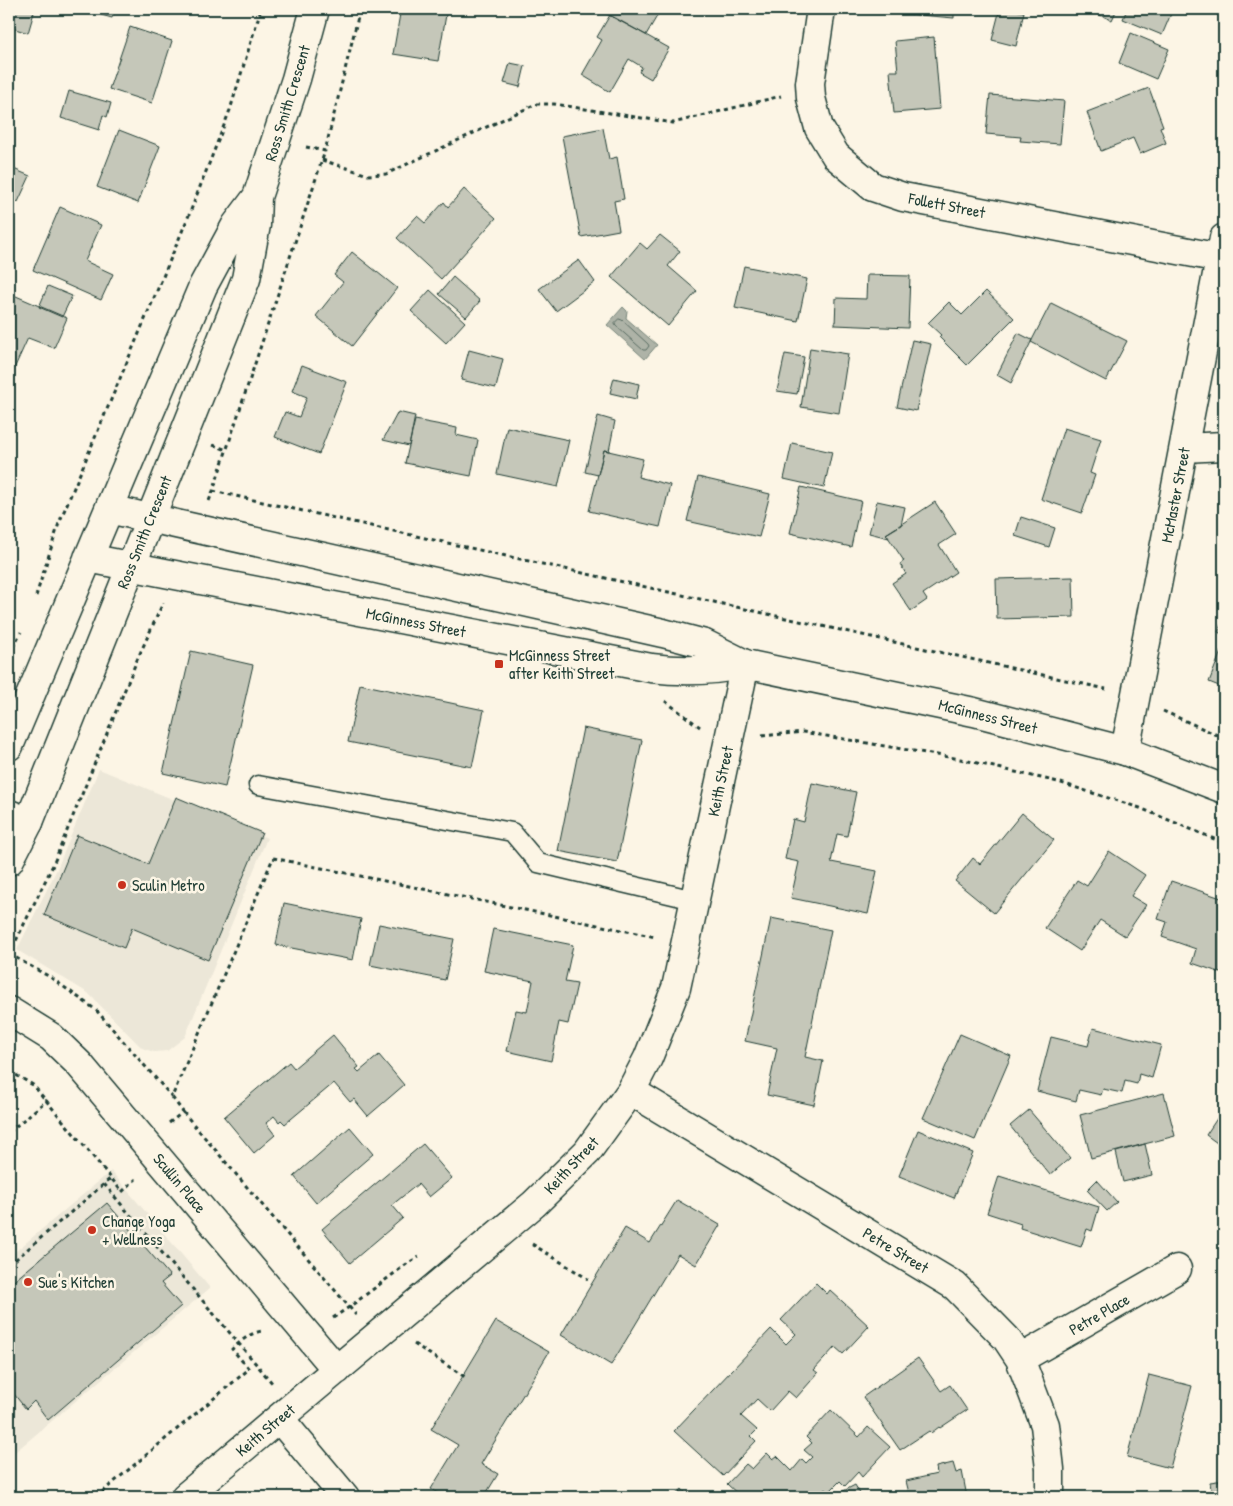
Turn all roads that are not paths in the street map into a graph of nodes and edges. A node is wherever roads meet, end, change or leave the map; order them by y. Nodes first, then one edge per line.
1 (315, 9) edge
2 (822, 9) edge
3 (257, 197) junction
4 (1222, 248) edge
5 (1224, 446) edge
6 (1184, 448) junction
7 (109, 509) junction
8 (150, 518) junction
9 (88, 558) junction
10 (131, 567) junction
11 (745, 664) junction
12 (9, 746) edge
13 (1125, 751) junction
14 (258, 785) dead end
15 (1224, 789) edge
16 (19, 818) edge
17 (9, 861) edge
18 (694, 900) junction
19 (9, 1011) edge
20 (631, 1091) junction
21 (1177, 1269) dead end
22 (1020, 1359) junction
23 (337, 1370) junction
24 (279, 1418) junction
25 (185, 1497) edge
26 (345, 1497) edge
27 (1050, 1497) edge

1 - 3 street, Ross Smith Crescent
2 - 4 street, Follett Street
3 - 7 street, Ross Smith Crescent
3 - 8 street, Ross Smith Crescent
4 - 6 street, McMaster Street
5 - 6 street
6 - 13 street, McMaster Street
7 - 8 street, McGinness Street
7 - 9 street, Ross Smith Crescent
8 - 10 street, Ross Smith Crescent
8 - 11 street, McGinness Street
9 - 10 street, McGinness Street
9 - 12 street, Ross Smith Crescent
10 - 11 street, McGinness Street
10 - 16 street, Ross Smith Crescent
11 - 13 street, McGinness Street
11 - 18 street, Keith Street
13 - 15 street, McGinness Street
14 - 18 lane
16 - 17 street, Ross Smith Crescent
18 - 20 street, Keith Street
19 - 23 street, Scullin Place
20 - 22 street, Petre Street
20 - 23 street, Keith Street
21 - 22 street, Petre Place
22 - 27 street, Petre Street
23 - 24 street, Keith Street
24 - 25 street, Keith Street
24 - 26 street

